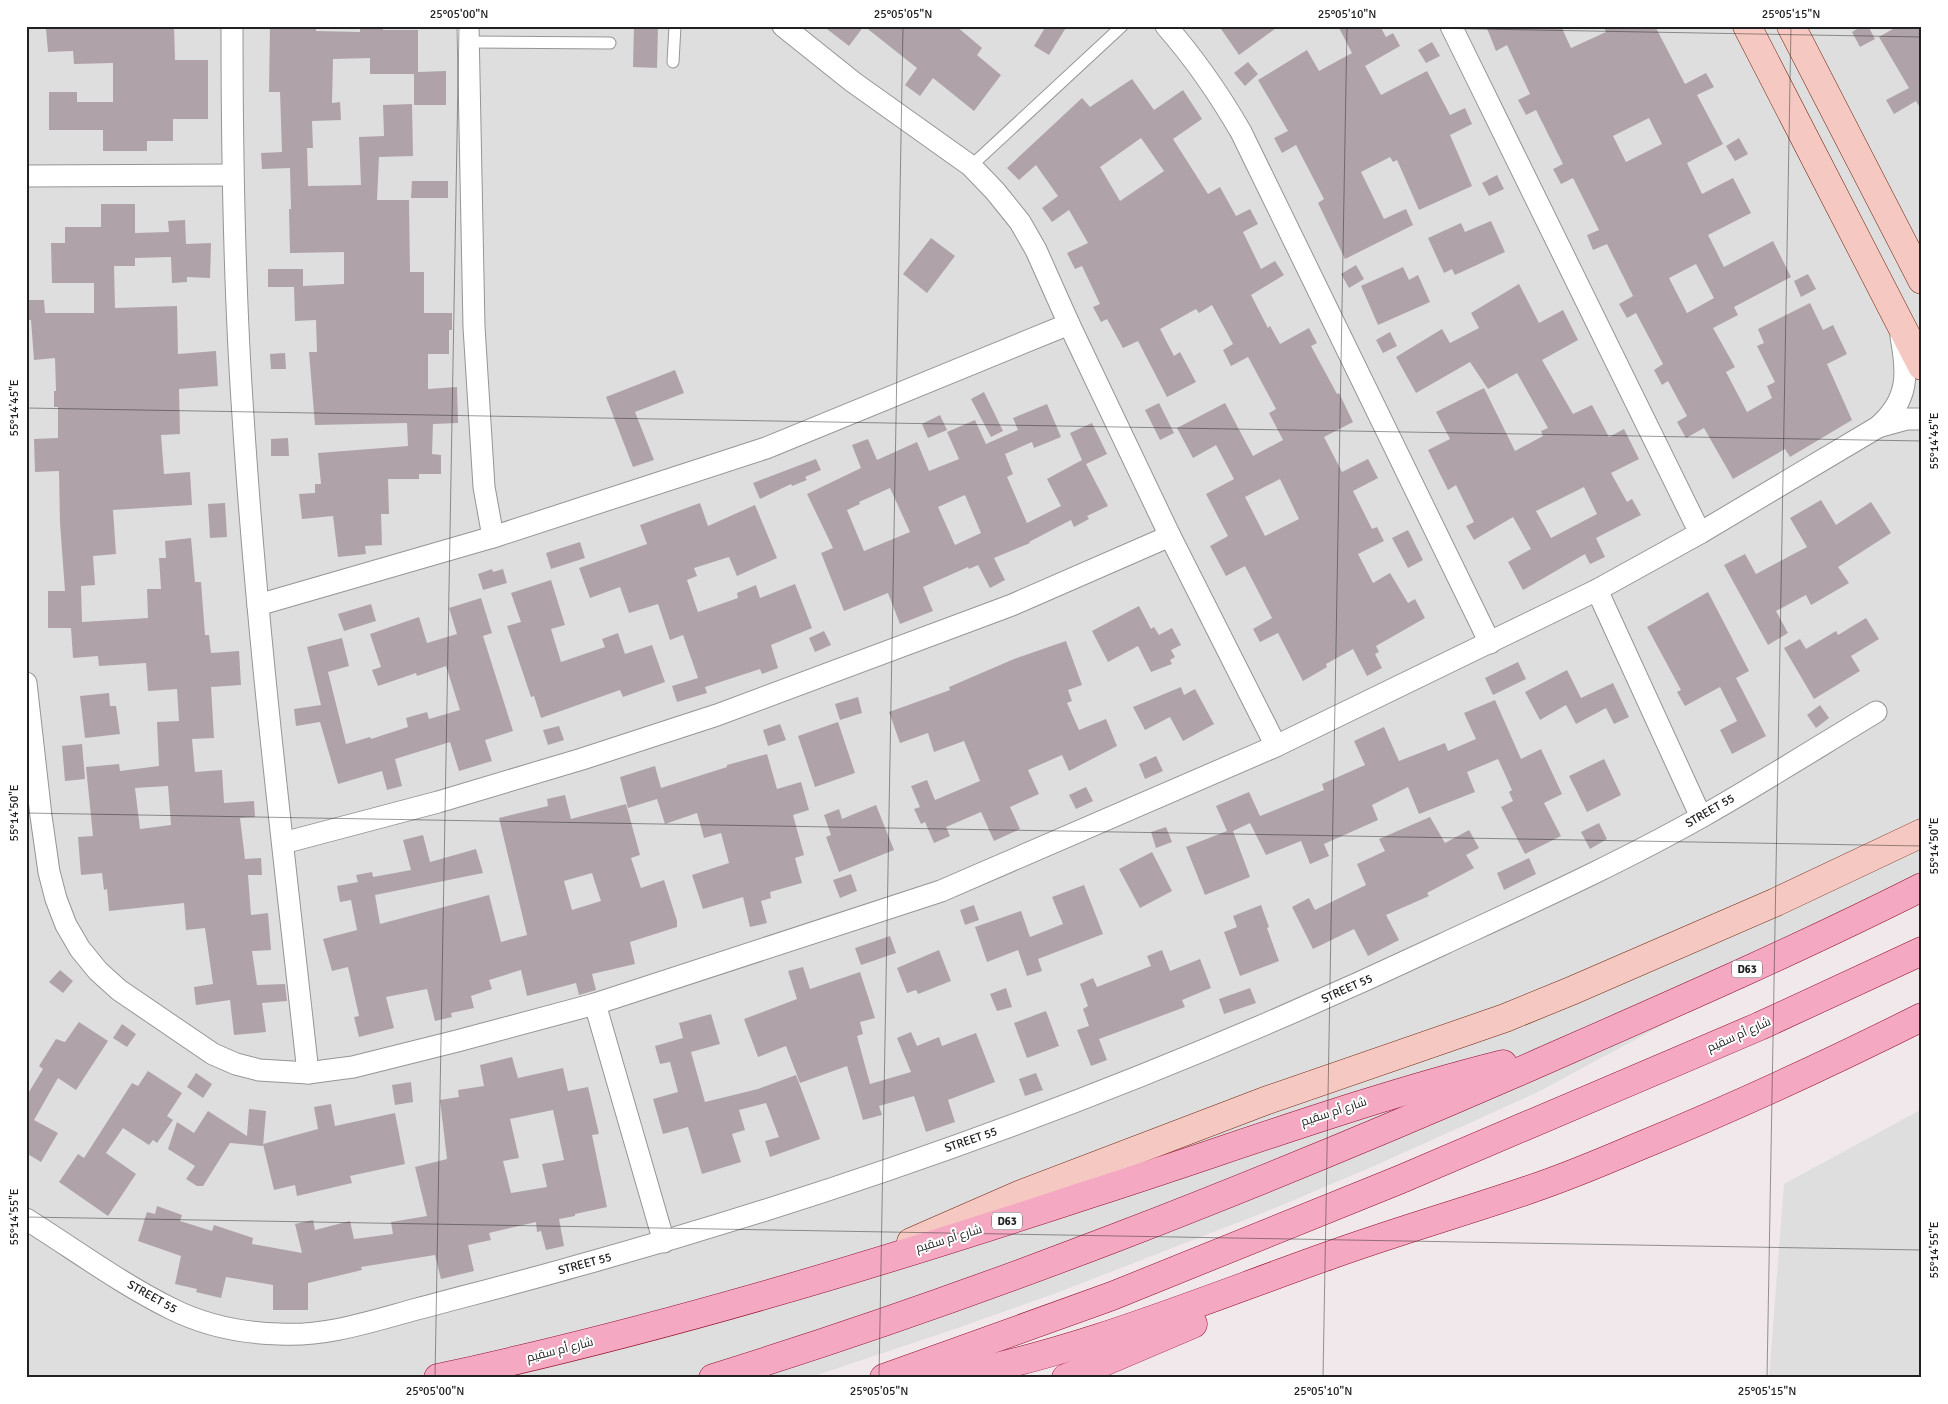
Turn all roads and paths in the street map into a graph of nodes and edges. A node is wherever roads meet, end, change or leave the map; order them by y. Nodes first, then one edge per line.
1 (232, 26) edge
2 (675, 26) edge
3 (783, 26) edge
4 (1122, 26) edge
5 (1166, 26) edge
6 (1451, 26) edge
7 (1746, 26) edge
8 (1791, 26) edge
9 (468, 34) edge
10 (610, 43) dead end
11 (673, 62) dead end
12 (971, 166) junction
13 (232, 175) junction
14 (26, 176) edge
15 (1922, 280) edge
16 (1897, 316) junction
17 (1069, 324) junction
18 (1922, 366) edge
19 (1922, 419) edge
20 (1878, 427) junction
21 (1700, 532) junction
22 (1170, 536) junction
23 (493, 537) junction
24 (1597, 590) junction
25 (258, 605) junction
26 (1490, 643) junction
27 (26, 683) edge
28 (1876, 712) dead end
29 (1276, 746) junction
30 (34, 817) edge
31 (1702, 817) junction
32 (1922, 833) edge
33 (283, 843) junction
34 (1922, 887) edge
35 (1922, 951) edge
36 (595, 1004) junction
37 (1922, 1017) edge
38 (1570, 1049) junction
39 (308, 1072) junction
40 (1528, 1190) junction
41 (26, 1219) edge
42 (664, 1242) junction
43 (859, 1267) junction
44 (438, 1378) edge
45 (714, 1378) edge
46 (884, 1378) edge
47 (943, 1378) edge
48 (1066, 1378) edge

1 - 13 street
2 - 11 lane
3 - 12 street
4 - 12 lane
5 - 26 street
6 - 21 street
7 - 16 main road
8 - 15 main road
9 - 10 lane
9 - 23 street
12 - 17 street
13 - 14 street
13 - 25 street
16 - 18 main road
16 - 20 street
17 - 22 street
17 - 23 street
19 - 20 street
20 - 21 street
21 - 24 street
22 - 29 street
22 - 33 street
23 - 25 street
24 - 26 street
24 - 31 street
25 - 33 street
26 - 29 street
27 - 30 street
28 - 31 street, STREET 55
29 - 36 street
30 - 39 street
31 - 42 street, STREET 55
32 - 43 main road
33 - 39 street
34 - 38 main road, شارع أم سقيم / D63
35 - 46 main road, شارع أم سقيم
36 - 39 street
36 - 42 street
37 - 40 main road
38 - 43 main road, شارع أم سقيم / D63
38 - 45 main road, شارع أم سقيم / D63
40 - 47 main road
40 - 48 main road
41 - 42 street, STREET 55
43 - 44 main road, شارع أم سقيم / D63

